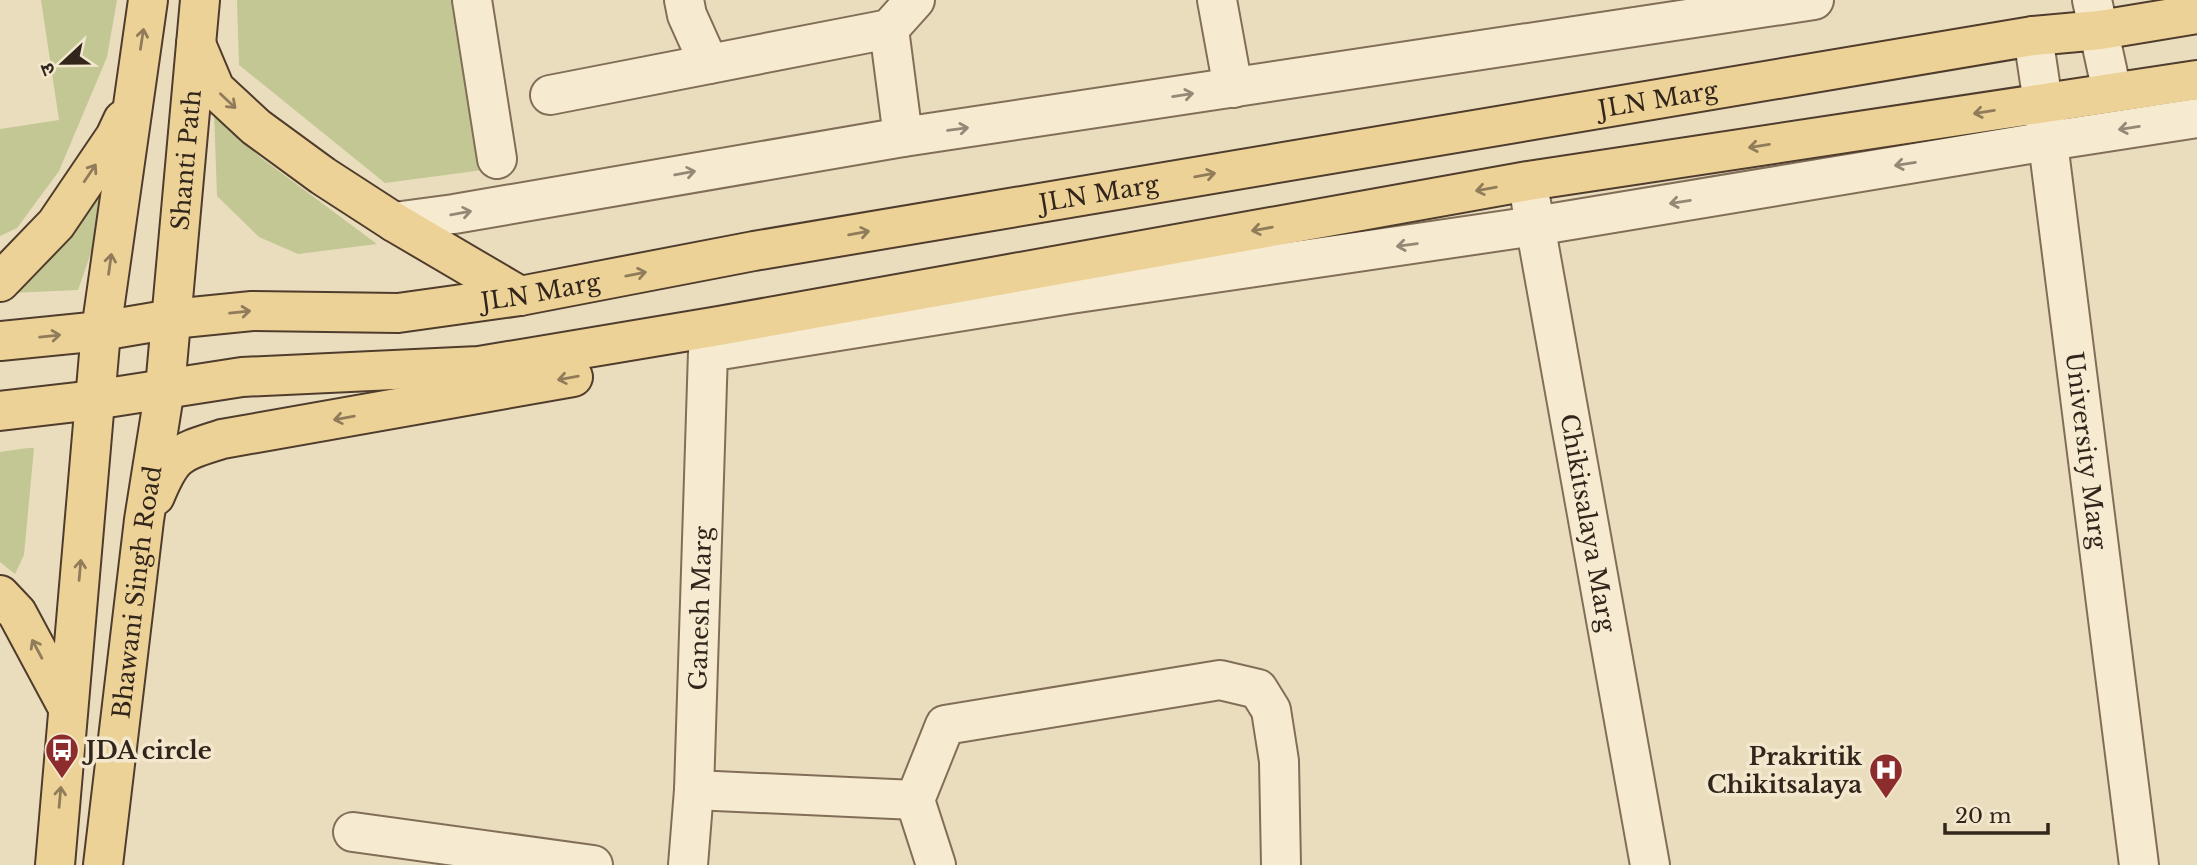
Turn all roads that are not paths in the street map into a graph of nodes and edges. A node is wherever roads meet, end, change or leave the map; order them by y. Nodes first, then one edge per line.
1 (148, 0) edge
2 (200, 0) edge
3 (472, 0) edge
4 (684, 0) edge
5 (915, 0) edge
6 (1217, 0) edge
7 (1814, 0) edge
8 (2197, 14) edge
9 (2096, 15) edge
10 (889, 29) junction
11 (2033, 36) junction
12 (195, 42) junction
13 (709, 64) junction
14 (2197, 80) edge
15 (1233, 88) junction
16 (2112, 92) junction
17 (550, 95) dead end
18 (132, 103) junction
19 (2043, 103) junction
20 (2197, 118) edge
21 (903, 137) junction
22 (2048, 141) junction
23 (497, 159) dead end
24 (1528, 181) junction
25 (394, 222) junction
26 (1535, 226) junction
27 (0, 282) edge
28 (520, 296) junction
29 (172, 319) junction
30 (101, 331) junction
31 (713, 339) junction
32 (0, 341) edge
33 (165, 388) junction
34 (93, 400) junction
35 (0, 411) edge
36 (144, 520) junction
37 (0, 595) edge
38 (68, 708) junction
39 (694, 790) junction
40 (915, 800) junction
41 (353, 832) dead end
42 (55, 865) edge
43 (103, 865) edge
44 (593, 865) edge
45 (688, 865) edge
46 (936, 865) edge
47 (1281, 865) edge
48 (1650, 865) edge
49 (2139, 865) edge

18 -> 1 main road
2 - 12 main road, Shanti Path
3 - 23 street
4 - 13 street
5 - 10 street
6 - 15 street
7 - 15 street
8 - 9 main road, JLN Marg
9 - 11 main road, JLN Marg
9 - 16 street
10 - 13 street
10 - 21 street
11 - 19 street, University Marg
28 -> 11 main road, JLN Marg
12 -> 25 main road
12 - 29 main road, Shanti Path
13 - 17 street
14 - 16 main road
21 -> 15 street
16 - 19 main road
27 -> 18 main road
30 -> 18 main road
19 - 22 street, University Marg
19 -> 24 main road
20 -> 22 street
25 -> 21 street
22 -> 26 street
22 - 49 street, University Marg
24 - 26 street, Chikitsalaya Marg
24 -> 31 main road
25 - 28 main road
26 -> 31 street
26 - 48 street, Chikitsalaya Marg
29 -> 28 main road, JLN Marg
29 - 30 main road, JLN Marg
29 - 33 main road, Bhawani Singh Road
32 -> 30 main road, JLN Marg
30 - 34 main road
31 - 33 main road
31 -> 36 main road
31 - 39 street, Ganesh Marg
33 - 34 main road
33 - 36 main road, Bhawani Singh Road
34 - 35 main road
38 -> 34 main road
36 - 43 main road, Bhawani Singh Road
38 -> 37 main road
42 -> 38 main road
39 - 40 street
39 - 45 street, Ganesh Marg
40 - 46 street
40 - 47 street
41 - 44 street

